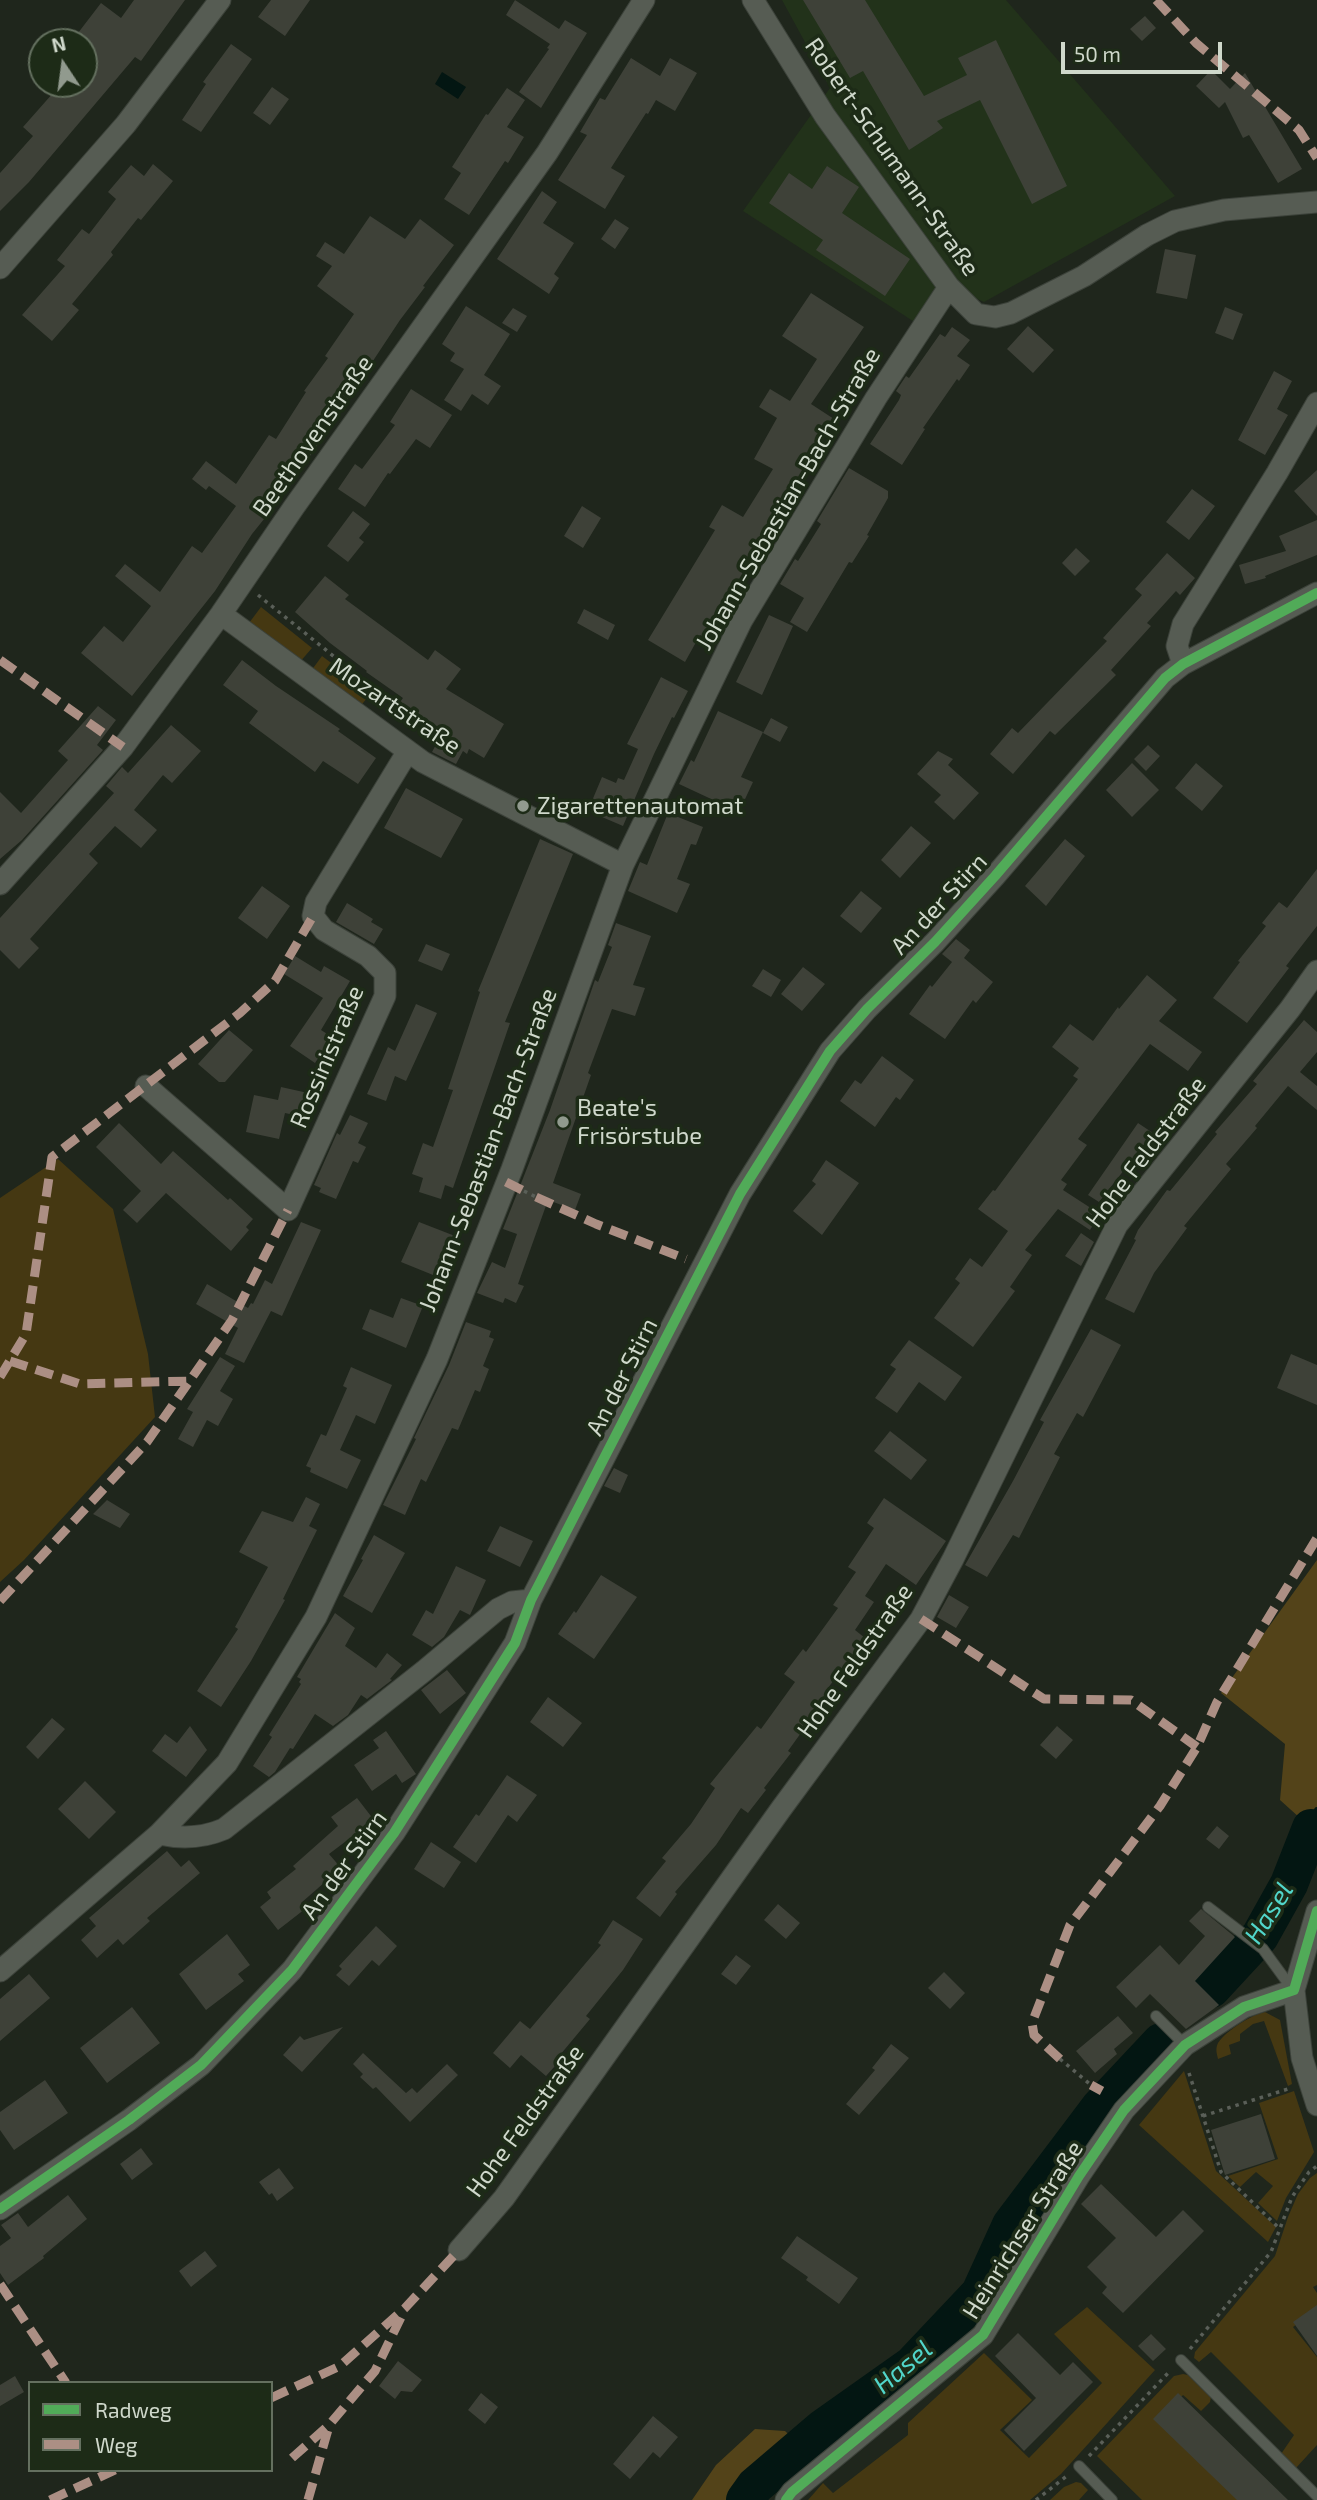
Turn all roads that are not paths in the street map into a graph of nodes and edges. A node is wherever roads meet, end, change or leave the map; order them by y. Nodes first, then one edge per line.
1 (220, 0) edge
2 (643, 0) edge
3 (753, 0) edge
4 (1317, 202) edge
5 (0, 268) edge
6 (948, 287) junction
7 (1317, 403) edge
8 (1317, 593) edge
9 (221, 614) junction
10 (1183, 664) junction
11 (408, 751) junction
12 (623, 864) junction
13 (0, 884) edge
14 (1317, 971) edge
15 (146, 1086) dead end
16 (531, 1600) junction
17 (159, 1834) junction
18 (1208, 1907) dead end
19 (1317, 1911) edge
20 (0, 1971) edge
21 (1294, 1990) junction
22 (1156, 2016) dead end
23 (1181, 2049) junction
24 (1317, 2105) edge
25 (2, 2202) edge
26 (459, 2250) dead end
27 (1181, 2360) road end
28 (1079, 2466) road end
29 (1317, 2496) edge
30 (786, 2500) edge
31 (1112, 2500) edge

1 - 5 street
2 - 9 street, Beethovenstraße
3 - 6 street, Robert-Schumann-Straße
4 - 6 street, Robert-Schumann-Straße
6 - 12 street, Johann-Sebastian-Bach-Straße
7 - 10 street
8 - 10 street, An der Stirn
9 - 11 street, Mozartstraße
9 - 13 street, Beethovenstraße
10 - 16 street, An der Stirn
11 - 12 street, Mozartstraße
11 - 15 street, Rossinistraße
12 - 17 street, Johann-Sebastian-Bach-Straße
14 - 26 street, Hohe Feldstraße
16 - 17 street
16 - 25 street, An der Stirn
17 - 20 street, Johann-Sebastian-Bach-Straße
18 - 21 lane
19 - 21 street
21 - 23 street, Heinrichser Straße
21 - 24 street
22 - 23 lane
23 - 30 street, Heinrichser Straße
27 - 29 lane
28 - 31 lane

